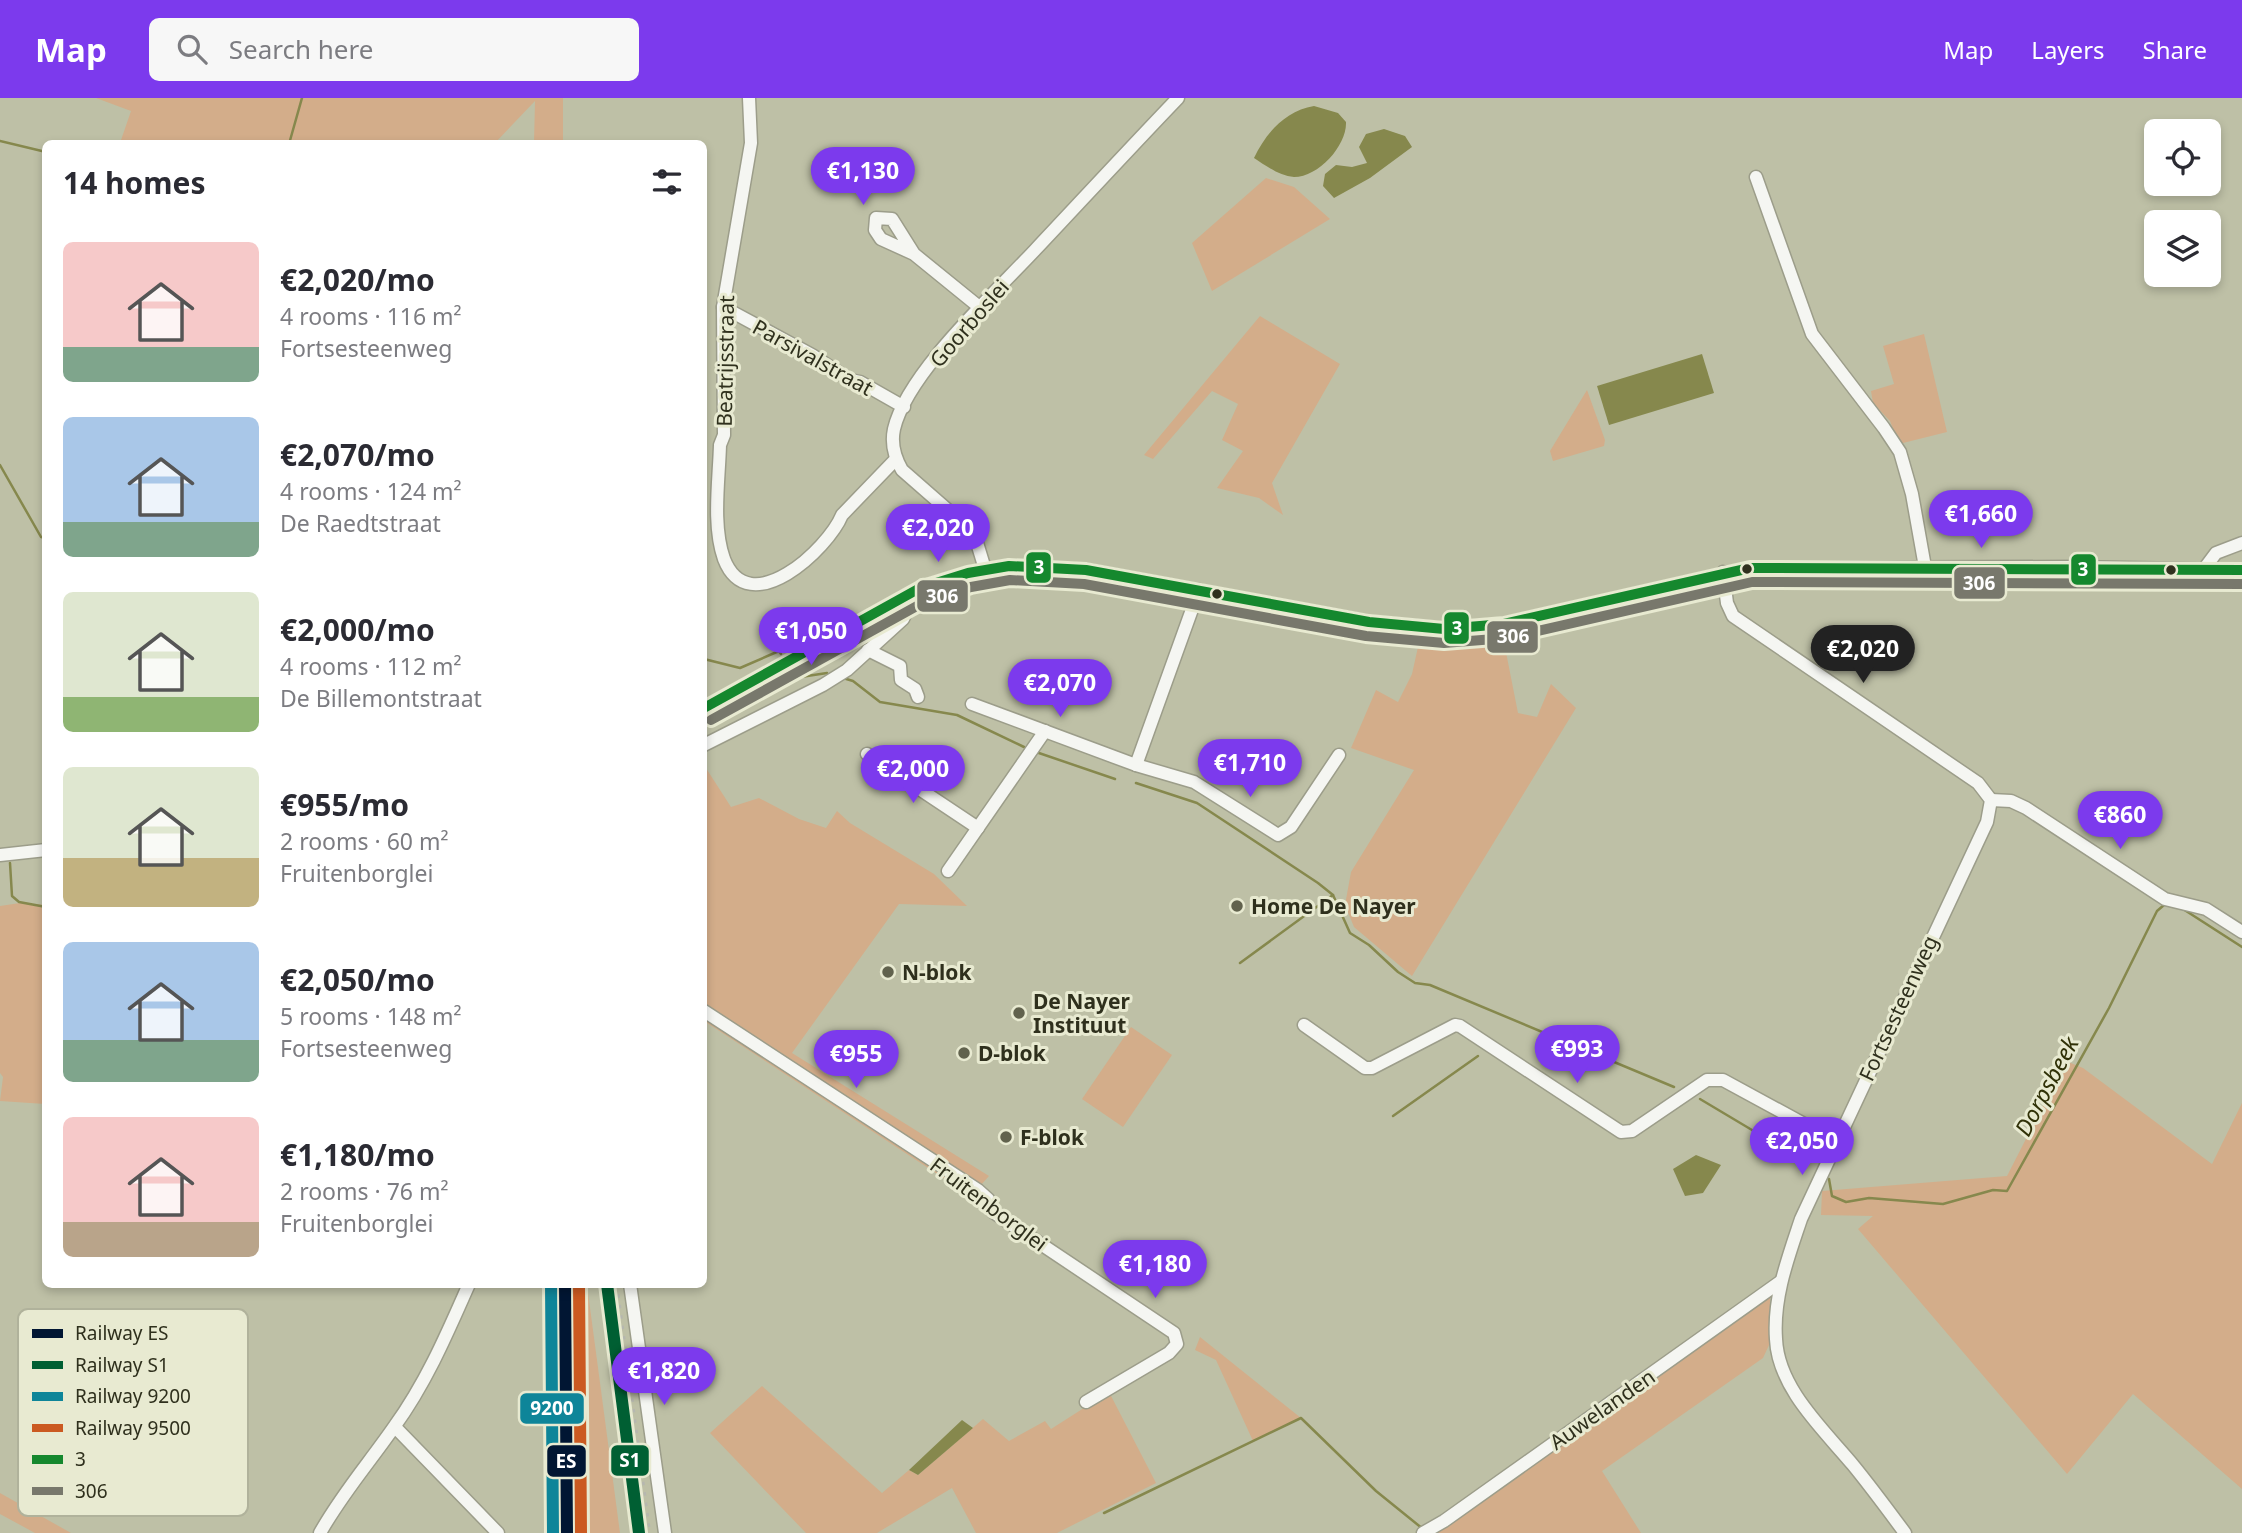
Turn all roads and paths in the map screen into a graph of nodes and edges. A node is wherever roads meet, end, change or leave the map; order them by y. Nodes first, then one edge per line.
1 (749, 98) edge
2 (1178, 98) edge
3 (1756, 177) dead end
4 (914, 254) dead end
5 (978, 306) junction
6 (723, 307) junction
7 (904, 407) junction
8 (896, 459) junction
9 (2242, 543) edge
10 (1924, 567) junction
11 (985, 569) junction
12 (2204, 569) junction
13 (2242, 570) edge
14 (1723, 572) junction
15 (1199, 590) junction
16 (903, 597) junction
17 (868, 650) junction
18 (918, 697) dead end
19 (972, 704) dead end
20 (707, 706) edge
21 (1045, 731) junction
22 (707, 743) edge
23 (867, 754) dead end
24 (1339, 755) dead end
25 (1136, 765) junction
26 (1991, 800) junction
27 (978, 828) junction
28 (42, 850) edge
29 (0, 855) edge
30 (948, 871) dead end
31 (2242, 932) edge
32 (707, 1013) edge
33 (1304, 1025) dead end
34 (1837, 1142) junction
35 (1780, 1282) junction
36 (467, 1288) edge
37 (631, 1288) edge
38 (1086, 1402) dead end
39 (395, 1427) junction
40 (320, 1533) edge
41 (498, 1533) edge
42 (665, 1533) edge
43 (1423, 1533) edge
44 (1905, 1533) edge

1 - 6 street, Beatrijsstraat
2 - 5 street, Goorboslei
3 - 10 street
4 - 5 street
5 - 7 street, Goorboslei
6 - 7 street, Parsivalstraat
6 - 8 street, Beatrijsstraat
7 - 8 street, Goorboslei
8 - 11 street
9 - 12 street
10 - 12 street
10 - 14 street
11 - 15 street
11 - 16 street
12 - 13 street
14 - 15 street
14 - 26 street
15 - 25 street
16 - 17 street
16 - 20 street
17 - 18 street
17 - 22 street
19 - 21 street
21 - 25 street
21 - 27 street
23 - 27 street
24 - 25 street
26 - 31 street
26 - 34 street, Fortsesteenweg
27 - 30 street
28 - 29 street
32 - 38 street, Fruitenborglei
33 - 34 street
34 - 35 street, Fortsesteenweg
35 - 43 street, Auwelanden
35 - 44 street, Fortsesteenweg
36 - 39 street
37 - 42 street
39 - 40 street
39 - 41 street

